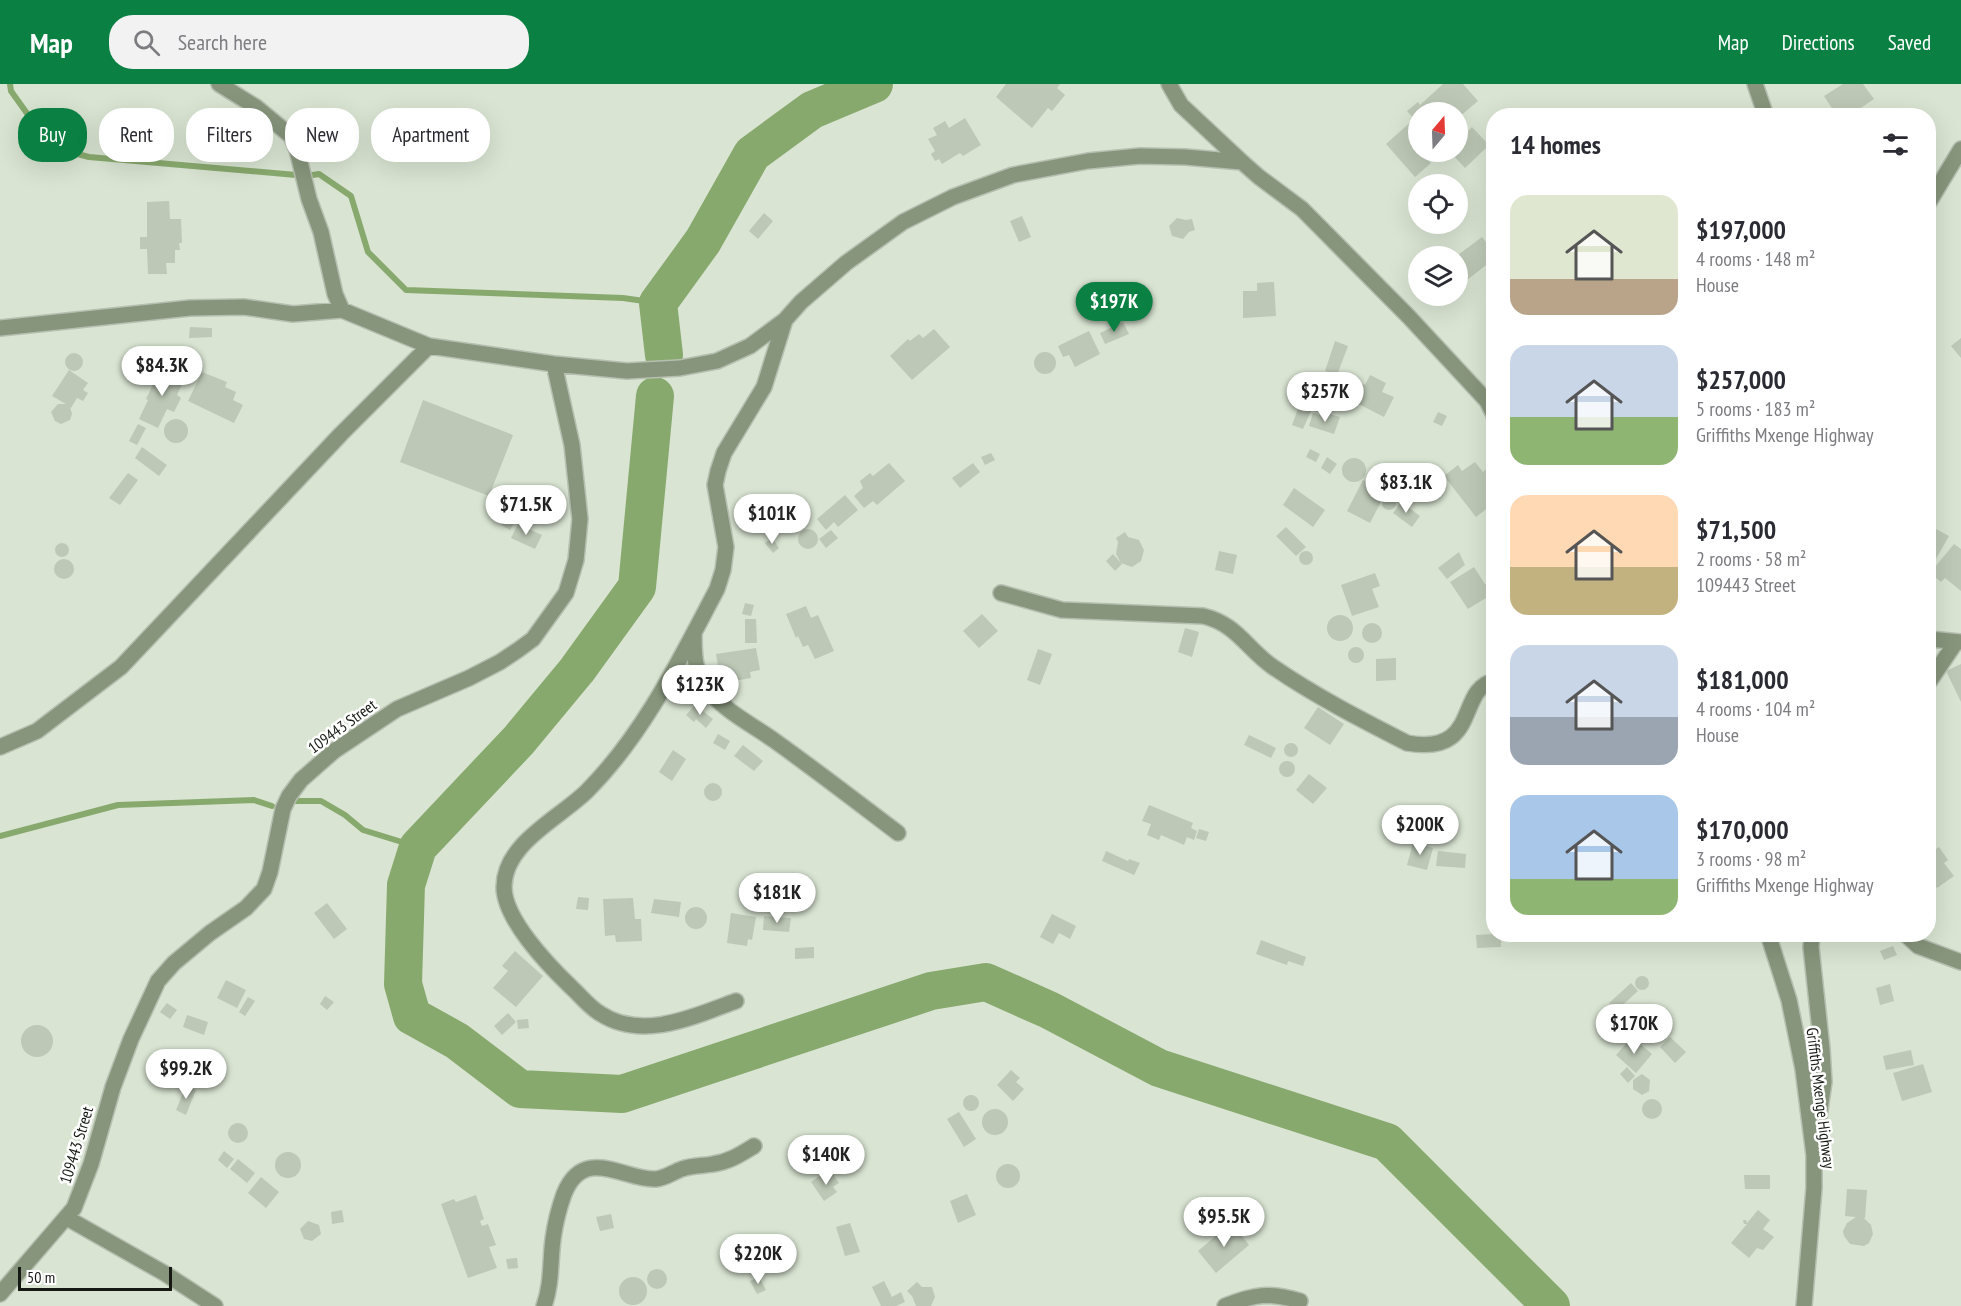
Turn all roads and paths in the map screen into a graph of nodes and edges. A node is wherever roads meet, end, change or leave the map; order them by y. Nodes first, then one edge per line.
1 (219, 84) edge
2 (1169, 84) edge
3 (1755, 84) edge
4 (1763, 108) edge
5 (1961, 149) edge
6 (1242, 162) junction
7 (1936, 190) edge
8 (342, 310) junction
9 (784, 320) junction
10 (0, 328) edge
11 (429, 346) junction
12 (554, 364) junction
13 (1486, 398) edge
14 (1001, 593) dead end
15 (694, 633) junction
16 (1936, 640) edge
17 (1959, 642) edge
18 (1936, 673) edge
19 (1486, 685) edge
20 (0, 747) edge
21 (898, 833) dead end
22 (1770, 942) edge
23 (1811, 942) edge
24 (1914, 942) edge
25 (1961, 962) edge
26 (736, 1001) dead end
27 (754, 1146) dead end
28 (1814, 1155) junction
29 (67, 1218) junction
30 (0, 1294) edge
31 (1300, 1301) dead end
32 (215, 1306) edge
33 (544, 1306) edge
34 (1225, 1306) edge
35 (1804, 1306) edge

1 - 8 street
2 - 6 street
3 - 4 street
5 - 7 street
6 - 9 street
6 - 13 street
8 - 10 street
8 - 11 street
9 - 12 street
9 - 15 street
11 - 12 street
11 - 20 street
12 - 29 street, 109443 Street
14 - 19 street
15 - 21 street
15 - 26 street
16 - 17 street
17 - 18 street
22 - 28 street, Griffiths Mxenge Highway
23 - 28 street
24 - 25 street
27 - 33 street
28 - 35 street, Griffiths Mxenge Highway
29 - 30 street, 109443 Street
29 - 32 street
31 - 34 street

